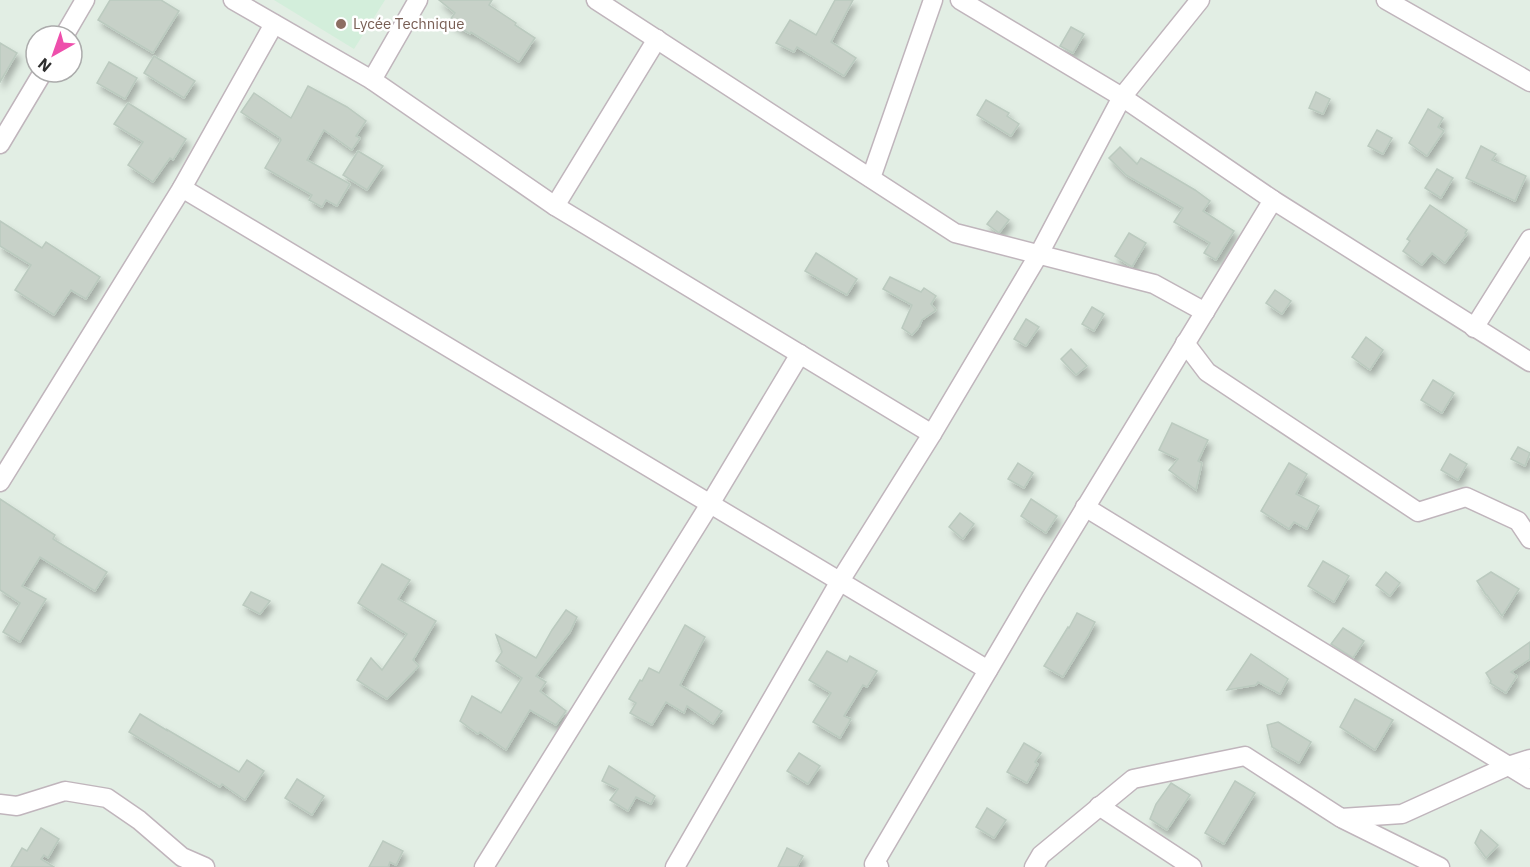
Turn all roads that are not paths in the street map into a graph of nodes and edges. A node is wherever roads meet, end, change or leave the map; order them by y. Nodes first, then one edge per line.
1 (85, 0) edge
2 (232, 0) edge
3 (418, 0) edge
4 (596, 0) edge
5 (933, 0) edge
6 (960, 0) edge
7 (1200, 0) edge
8 (1386, 0) edge
9 (71, 24) edge
10 (274, 24) junction
11 (657, 39) junction
12 (372, 80) junction
13 (1530, 82) edge
14 (36, 84) edge
15 (1122, 97) junction
16 (0, 144) edge
17 (871, 178) junction
18 (182, 188) junction
19 (1273, 200) junction
20 (555, 206) junction
21 (1530, 239) edge
22 (1039, 254) junction
23 (1205, 312) junction
24 (1474, 328) junction
25 (1185, 343) junction
26 (800, 354) junction
27 (1530, 362) edge
28 (932, 434) junction
29 (0, 482) edge
30 (710, 504) junction
31 (1085, 507) junction
32 (1530, 539) edge
33 (840, 581) junction
34 (988, 670) junction
35 (1530, 759) edge
36 (1508, 766) junction
37 (1530, 779) edge
38 (0, 804) edge
39 (1099, 806) junction
40 (1341, 818) junction
41 (875, 866) edge
42 (205, 867) edge
43 (484, 867) edge
44 (675, 867) edge
45 (1034, 867) edge
46 (1192, 867) edge
47 (1440, 867) edge

1 - 9 street
2 - 10 street
3 - 12 street
4 - 11 street
5 - 17 street
6 - 15 street
7 - 15 street
8 - 13 street
10 - 12 street
10 - 18 street
11 - 17 street
11 - 20 street
12 - 20 street
14 - 16 street
15 - 19 street
15 - 22 street
17 - 22 street
18 - 29 street
18 - 30 street
19 - 23 street
19 - 24 street
20 - 26 street
21 - 24 street
22 - 23 street
22 - 28 street
23 - 25 street
24 - 27 street
25 - 31 street
25 - 32 street
26 - 28 street
26 - 30 street
28 - 33 street
30 - 33 street
30 - 43 street
31 - 34 street
31 - 36 street
33 - 34 street
33 - 44 street
34 - 41 street
35 - 36 street
36 - 37 street
36 - 40 street
38 - 42 street
39 - 40 street
39 - 45 street
39 - 46 street
40 - 47 street

